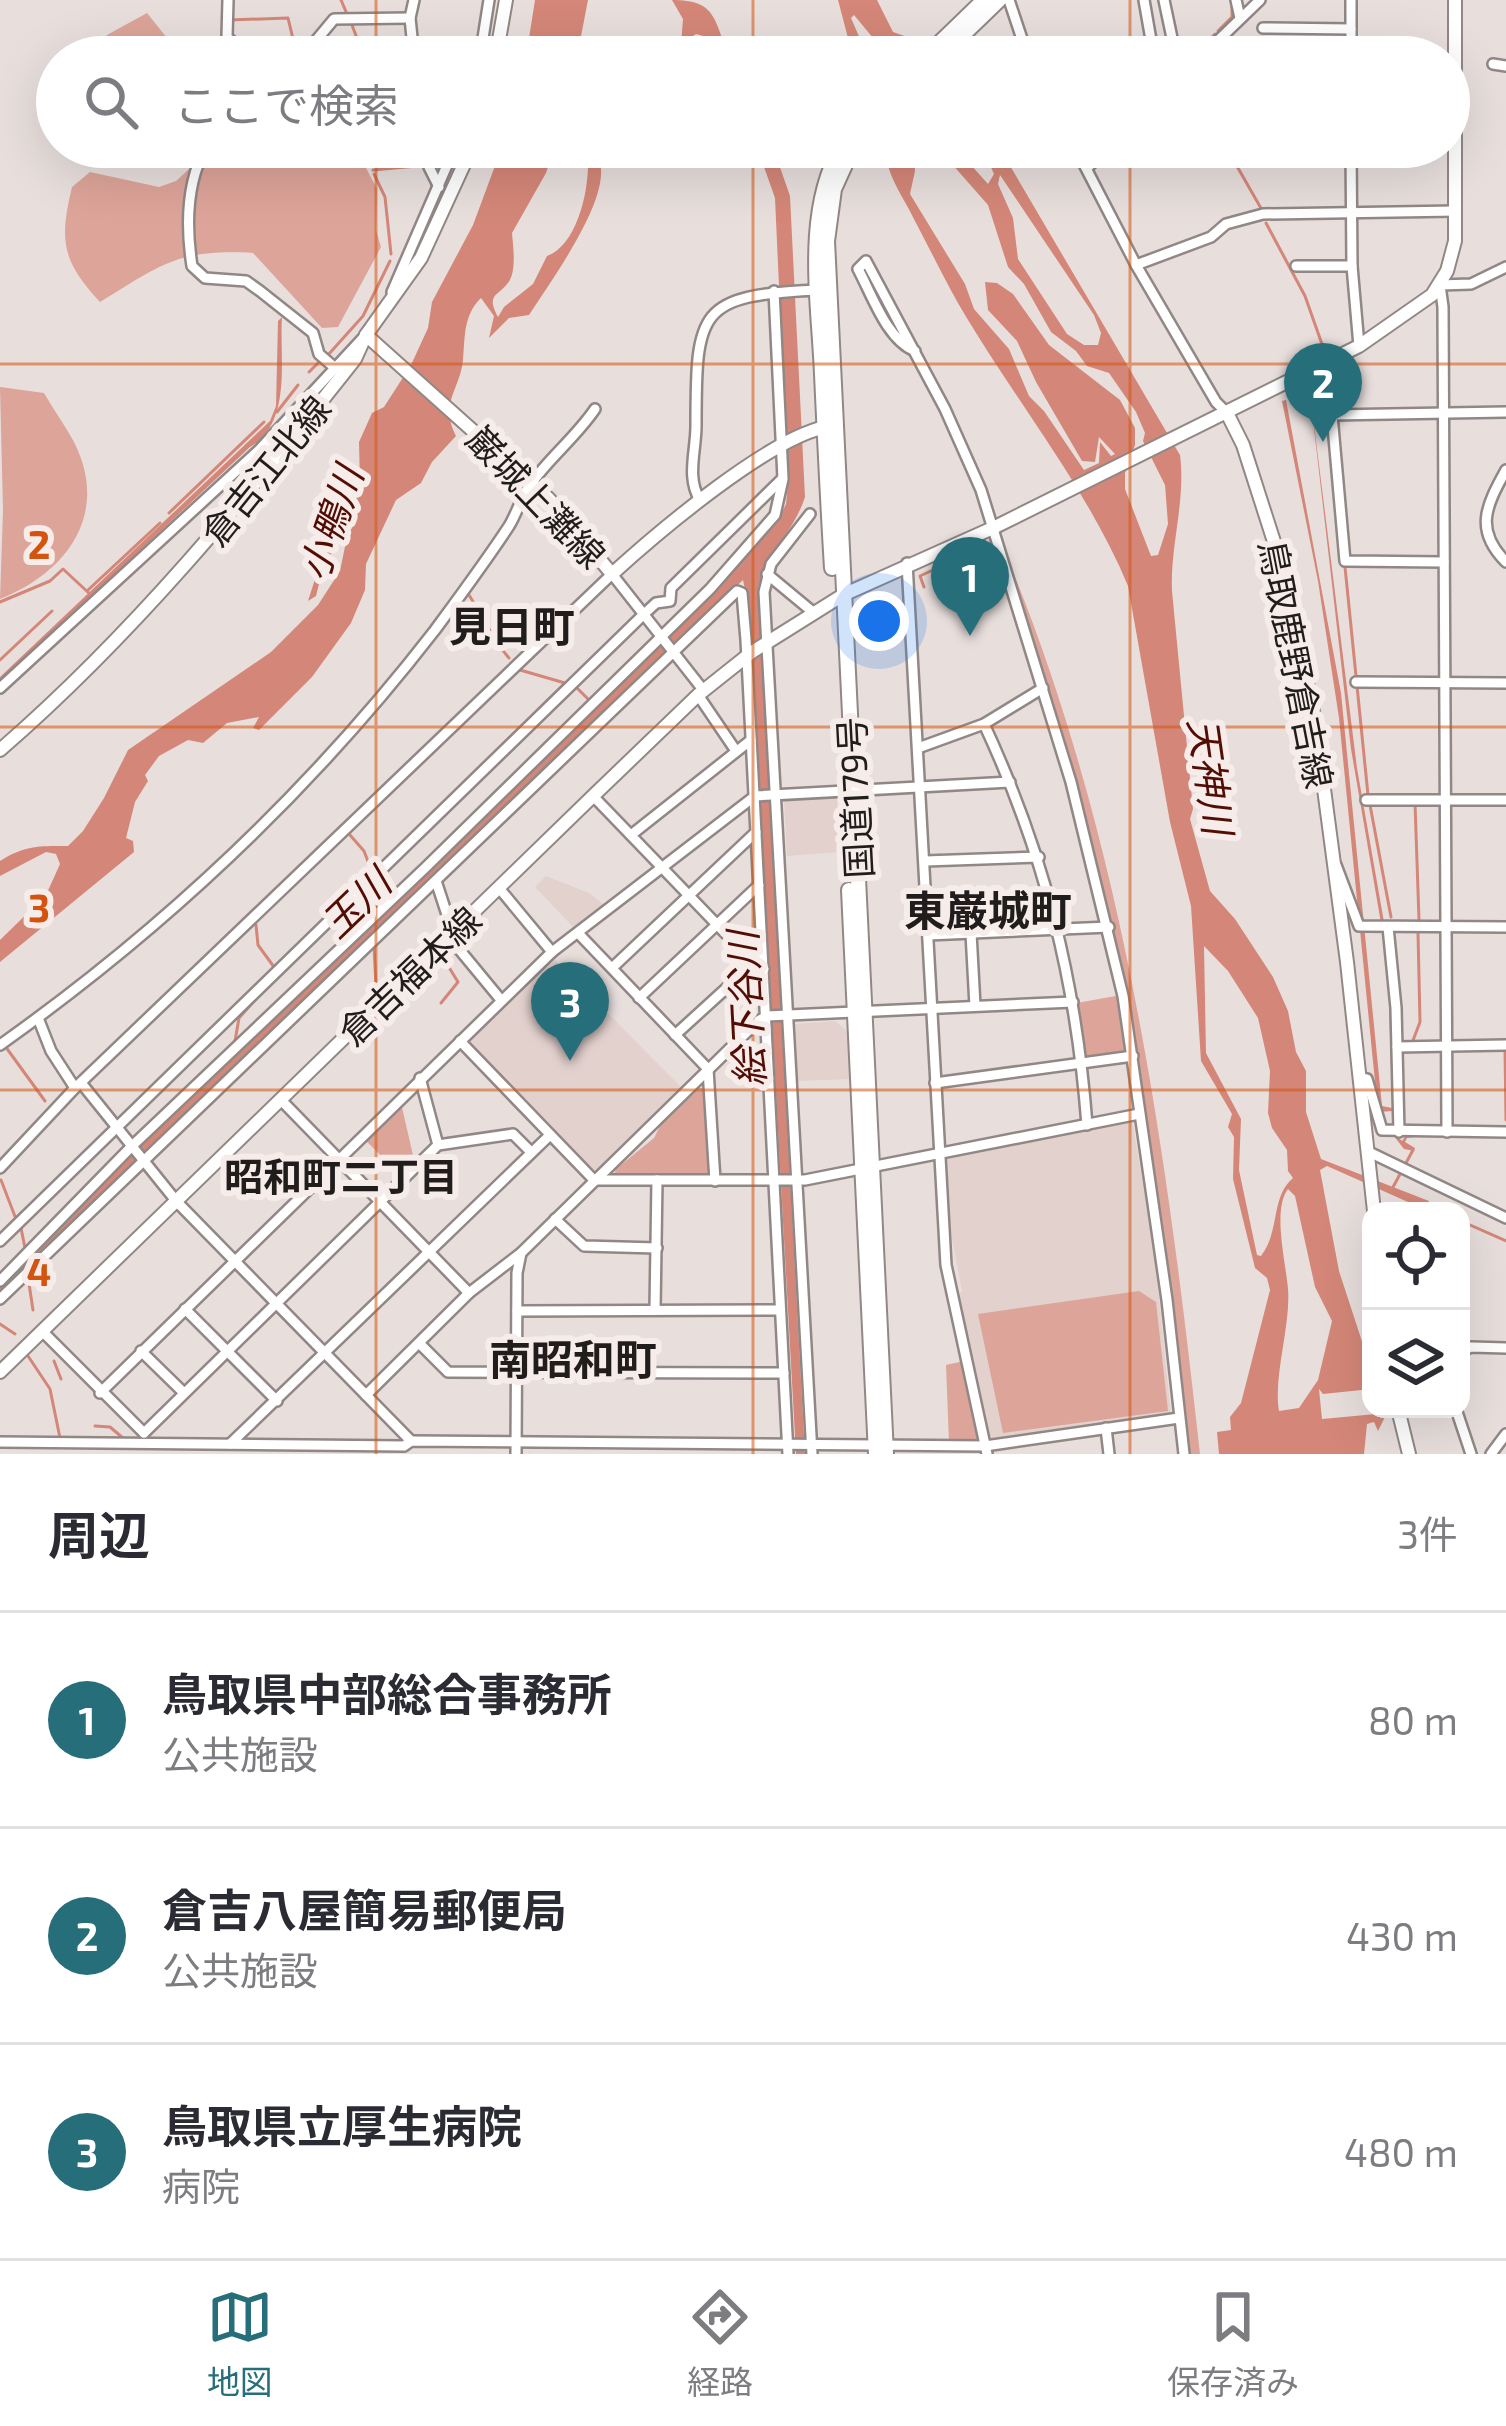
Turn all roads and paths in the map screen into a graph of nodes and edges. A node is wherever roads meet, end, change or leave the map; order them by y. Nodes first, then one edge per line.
1 (228, 0) edge
2 (414, 0) edge
3 (489, 0) edge
4 (506, 0) edge
5 (984, 0) edge
6 (999, 0) edge
7 (1009, 0) edge
8 (1144, 0) edge
9 (1164, 0) edge
10 (1236, 0) edge
11 (1260, 0) edge
12 (1351, 0) edge
13 (1455, 0) edge
14 (410, 18) junction
15 (1240, 18) junction
16 (1264, 28) dead end
17 (1351, 28) junction
18 (227, 36) edge
19 (320, 36) edge
20 (412, 36) edge
21 (483, 36) edge
22 (500, 36) edge
23 (947, 36) edge
24 (962, 36) edge
25 (1021, 36) edge
26 (1150, 36) edge
27 (1172, 36) edge
28 (1222, 36) edge
29 (1351, 36) edge
30 (1454, 36) edge
31 (1493, 64) dead end
32 (1506, 66) edge
33 (197, 168) edge
34 (430, 168) edge
35 (447, 168) edge
36 (462, 168) edge
37 (835, 168) edge
38 (840, 168) edge
39 (1087, 168) edge
40 (1351, 168) edge
41 (1455, 168) edge
42 (830, 183) junction
43 (439, 187) junction
44 (1456, 211) junction
45 (1352, 212) junction
46 (1136, 266) junction
47 (1296, 266) dead end
48 (1352, 266) junction
49 (1506, 267) edge
50 (1440, 284) junction
51 (818, 290) junction
52 (775, 291) junction
53 (392, 303) junction
54 (371, 339) junction
55 (1359, 346) junction
56 (916, 351) junction
57 (1330, 361) junction
58 (334, 367) junction
59 (595, 409) dead end
60 (1226, 412) junction
61 (1506, 412) edge
62 (1443, 414) junction
63 (1332, 415) junction
64 (823, 428) junction
65 (783, 446) junction
66 (1506, 470) edge
67 (783, 479) junction
68 (529, 480) junction
69 (700, 500) junction
70 (810, 514) dead end
71 (997, 526) junction
72 (1444, 562) junction
73 (1506, 562) edge
74 (907, 563) junction
75 (612, 574) junction
76 (767, 574) junction
77 (724, 575) junction
78 (740, 592) junction
79 (764, 592) junction
80 (838, 597) junction
81 (814, 613) junction
82 (644, 615) junction
83 (662, 637) junction
84 (768, 641) junction
85 (674, 651) junction
86 (749, 654) junction
87 (1356, 682) dead end
88 (1445, 683) junction
89 (1506, 683) edge
90 (0, 688) edge
91 (1043, 688) junction
92 (701, 693) junction
93 (984, 724) junction
94 (751, 740) junction
95 (918, 748) junction
96 (0, 750) edge
97 (736, 751) junction
98 (1010, 782) junction
99 (920, 788) junction
100 (849, 792) junction
101 (776, 795) junction
102 (593, 796) junction
103 (757, 796) junction
104 (1366, 800) dead end
105 (1445, 800) junction
106 (1506, 800) edge
107 (720, 823) junction
108 (757, 832) junction
109 (631, 835) junction
110 (739, 846) junction
111 (1040, 856) junction
112 (925, 861) junction
113 (1332, 861) junction
114 (425, 868) junction
115 (662, 868) junction
116 (436, 882) junction
117 (759, 885) junction
118 (499, 887) junction
119 (688, 894) junction
120 (718, 924) junction
121 (1108, 927) junction
122 (1388, 927) junction
123 (1506, 927) edge
124 (1446, 928) junction
125 (1057, 929) junction
126 (578, 933) junction
127 (971, 933) junction
128 (451, 935) junction
129 (928, 935) junction
130 (552, 952) junction
131 (759, 966) junction
132 (612, 968) junction
133 (639, 998) junction
134 (501, 1000) junction
135 (1072, 1001) junction
136 (975, 1006) junction
137 (932, 1009) junction
138 (861, 1013) junction
139 (778, 1016) junction
140 (38, 1018) junction
141 (675, 1035) junction
142 (460, 1041) junction
143 (0, 1045) edge
144 (1447, 1045) junction
145 (1506, 1045) edge
146 (1397, 1047) junction
147 (1133, 1056) junction
148 (1082, 1064) junction
149 (708, 1069) junction
150 (420, 1078) junction
151 (1358, 1078) junction
152 (935, 1083) junction
153 (79, 1086) junction
154 (280, 1100) junction
155 (1139, 1114) junction
156 (1087, 1125) junction
157 (117, 1126) junction
158 (1399, 1132) junction
159 (1448, 1132) junction
160 (1506, 1132) edge
161 (550, 1135) junction
162 (438, 1145) junction
163 (132, 1146) junction
164 (531, 1152) junction
165 (939, 1154) junction
166 (1370, 1155) junction
167 (338, 1160) junction
168 (143, 1161) junction
169 (0, 1168) edge
170 (868, 1168) junction
171 (594, 1180) junction
172 (657, 1180) junction
173 (715, 1180) junction
174 (786, 1181) junction
175 (177, 1202) junction
176 (1373, 1202) edge
177 (380, 1204) junction
178 (1506, 1218) edge
179 (554, 1219) junction
180 (0, 1240) edge
181 (657, 1248) junction
182 (426, 1252) junction
183 (521, 1253) junction
184 (234, 1262) junction
185 (0, 1281) edge
186 (469, 1294) junction
187 (0, 1299) edge
188 (274, 1304) junction
189 (185, 1309) junction
190 (655, 1310) junction
191 (780, 1310) junction
192 (517, 1311) junction
193 (42, 1331) junction
194 (420, 1344) junction
195 (1470, 1348) edge
196 (1506, 1348) edge
197 (141, 1351) junction
198 (227, 1351) junction
199 (324, 1353) junction
200 (0, 1372) edge
201 (516, 1373) junction
202 (784, 1373) junction
203 (184, 1393) junction
204 (100, 1394) junction
205 (365, 1394) junction
206 (277, 1400) junction
207 (1179, 1418) junction
208 (1400, 1418) edge
209 (1459, 1418) edge
210 (1106, 1428) junction
211 (144, 1433) junction
212 (1506, 1434) edge
213 (411, 1441) junction
214 (603, 1441) junction
215 (0, 1442) edge
216 (159, 1442) junction
217 (230, 1444) junction
218 (800, 1446) edge
219 (516, 1448) edge
220 (881, 1449) edge
221 (986, 1450) edge
222 (603, 1454) edge
223 (1109, 1454) edge
224 (1184, 1454) edge
225 (1409, 1454) edge
226 (1471, 1454) edge
227 (1491, 1454) edge

1 - 18 street
2 - 14 street
3 - 21 street
4 - 22 main road
5 - 23 highway
6 - 24 highway
7 - 25 street
8 - 26 street
9 - 27 street
10 - 15 street
11 - 15 street
12 - 17 street
13 - 30 main road
14 - 19 street
14 - 20 street
15 - 28 street
16 - 17 street
17 - 29 street
31 - 32 street
33 - 58 street
34 - 43 street
35 - 43 street
36 - 53 main road, 倉吉江北線
37 - 42 highway, 国道179号
38 - 42 highway, 国道179号
39 - 46 street
40 - 45 street
41 - 44 main road
42 - 51 highway, 国道179号
43 - 53 street
44 - 45 street
44 - 50 main road
45 - 46 street
45 - 48 street
46 - 60 street
47 - 48 street
48 - 55 street
49 - 50 street
50 - 55 main road
50 - 62 street
51 - 52 street
51 - 64 highway, 国道179号
52 - 65 street
52 - 69 street
53 - 54 main road, 倉吉江北線
54 - 58 street
54 - 68 main road, 巌城上灘線
54 - 96 main road, 倉吉江北線
55 - 57 main road
56 - 56 street
56 - 71 street
57 - 60 main road
57 - 63 street
58 - 90 street
59 - 68 street
60 - 71 main road
60 - 113 main road, 鳥取鹿野倉吉線
61 - 62 street
62 - 63 street
62 - 72 street
63 - 72 street
64 - 65 main road, 巌城上灘線
64 - 80 highway, 国道179号
65 - 67 street
65 - 69 main road, 巌城上灘線
66 - 73 street
67 - 77 street
67 - 82 street
68 - 75 main road, 巌城上灘線
68 - 140 street
69 - 75 main road, 巌城上灘線
70 - 76 street
71 - 74 main road
71 - 91 street
72 - 88 street
74 - 80 main road
74 - 95 street
75 - 82 street
75 - 153 street
76 - 79 street
76 - 81 street
77 - 78 street
77 - 83 street
78 - 79 street
78 - 85 street
78 - 86 street
79 - 84 street
80 - 81 main road, 倉吉福本線
80 - 100 highway, 国道179号
81 - 84 main road, 倉吉福本線
82 - 83 street
82 - 157 street
83 - 85 street
83 - 114 street
84 - 86 main road, 倉吉福本線
84 - 101 street
85 - 92 street
85 - 116 street
86 - 92 main road, 倉吉福本線
86 - 94 street
87 - 88 street
88 - 89 street
88 - 105 street
91 - 93 street
91 - 121 street
92 - 97 street
92 - 102 main road, 倉吉福本線
93 - 95 street
93 - 98 street
94 - 97 street
94 - 103 street
95 - 99 street
97 - 109 street
98 - 99 street
98 - 111 street
99 - 100 street
99 - 112 street
100 - 101 street
100 - 138 highway, 国道179号
101 - 103 street
101 - 139 street
102 - 109 street
102 - 118 main road, 倉吉福本線
103 - 107 street
103 - 108 street
104 - 105 street
105 - 106 street
105 - 124 street
107 - 110 street
107 - 115 street
108 - 110 street
108 - 117 street
109 - 115 street
110 - 119 street
111 - 112 street
111 - 125 street
112 - 129 street
113 - 122 street
113 - 151 main road, 鳥取鹿野倉吉線
114 - 116 street
114 - 163 street
115 - 119 street
115 - 126 street
116 - 128 street
116 - 168 street
117 - 120 street
117 - 131 street
118 - 128 main road, 倉吉福本線
118 - 130 street
119 - 120 street
119 - 132 street
120 - 131 street
120 - 133 street
121 - 125 street
121 - 147 street
122 - 124 street
122 - 146 street
123 - 124 street
124 - 144 street
125 - 127 street
125 - 135 street
126 - 130 street
126 - 132 street
127 - 129 street
127 - 136 street
128 - 134 street
128 - 154 main road, 倉吉福本線
129 - 137 street
130 - 134 street
131 - 139 street
131 - 141 street
132 - 133 street
133 - 141 street
134 - 142 street
135 - 136 street
135 - 148 street
136 - 137 street
137 - 138 street
137 - 152 street
138 - 139 street
138 - 170 highway, 国道179号
139 - 149 street
139 - 174 street
139 - 174 street
140 - 143 street
140 - 153 street
141 - 149 street
142 - 150 street
142 - 161 street
144 - 145 street
144 - 146 street
144 - 159 street
146 - 158 street
147 - 148 street
147 - 155 street
148 - 152 street
148 - 156 street
149 - 171 street
149 - 173 street
150 - 162 street
150 - 167 street
151 - 158 street
151 - 166 main road, 鳥取鹿野倉吉線
152 - 165 street
153 - 157 street
153 - 169 street
154 - 167 street
154 - 175 main road, 倉吉福本線
155 - 156 street
155 - 207 street
156 - 165 street
157 - 163 street
157 - 180 street
158 - 159 street
159 - 160 street
161 - 164 street
161 - 171 street
162 - 164 street
162 - 177 street
163 - 168 street
163 - 185 street
164 - 182 street
165 - 170 street
165 - 221 street
166 - 176 main road, 鳥取鹿野倉吉線
166 - 178 street
167 - 177 street
167 - 184 street
168 - 175 street
168 - 187 street
170 - 174 street
170 - 220 highway, 国道179号
171 - 172 street
171 - 179 street
172 - 173 street
172 - 181 street
173 - 174 street
174 - 191 street
174 - 218 street
175 - 184 street
175 - 193 main road, 倉吉福本線
177 - 182 street
177 - 188 street
179 - 181 street
179 - 183 street
181 - 190 street
182 - 186 street
182 - 199 street
183 - 186 street
183 - 192 street
184 - 188 street
184 - 189 street
186 - 194 street
188 - 198 street
188 - 199 street
189 - 197 street
189 - 198 street
190 - 191 street
190 - 192 street
191 - 202 street
192 - 201 street
193 - 200 main road, 倉吉福本線
193 - 204 street
194 - 201 street
194 - 205 street
195 - 196 street
197 - 203 street
197 - 204 street
198 - 203 street
198 - 206 street
199 - 205 street
199 - 206 street
201 - 202 street
201 - 219 street
202 - 218 street
203 - 211 street
204 - 211 street
205 - 213 street
206 - 217 street
207 - 210 street
207 - 224 street
208 - 225 main road
209 - 226 street
210 - 221 street
210 - 223 street
211 - 216 street
212 - 227 street
213 - 217 street
213 - 219 street
214 - 218 street
214 - 219 street
214 - 222 street
215 - 216 street
216 - 217 street
218 - 220 street
220 - 221 street

